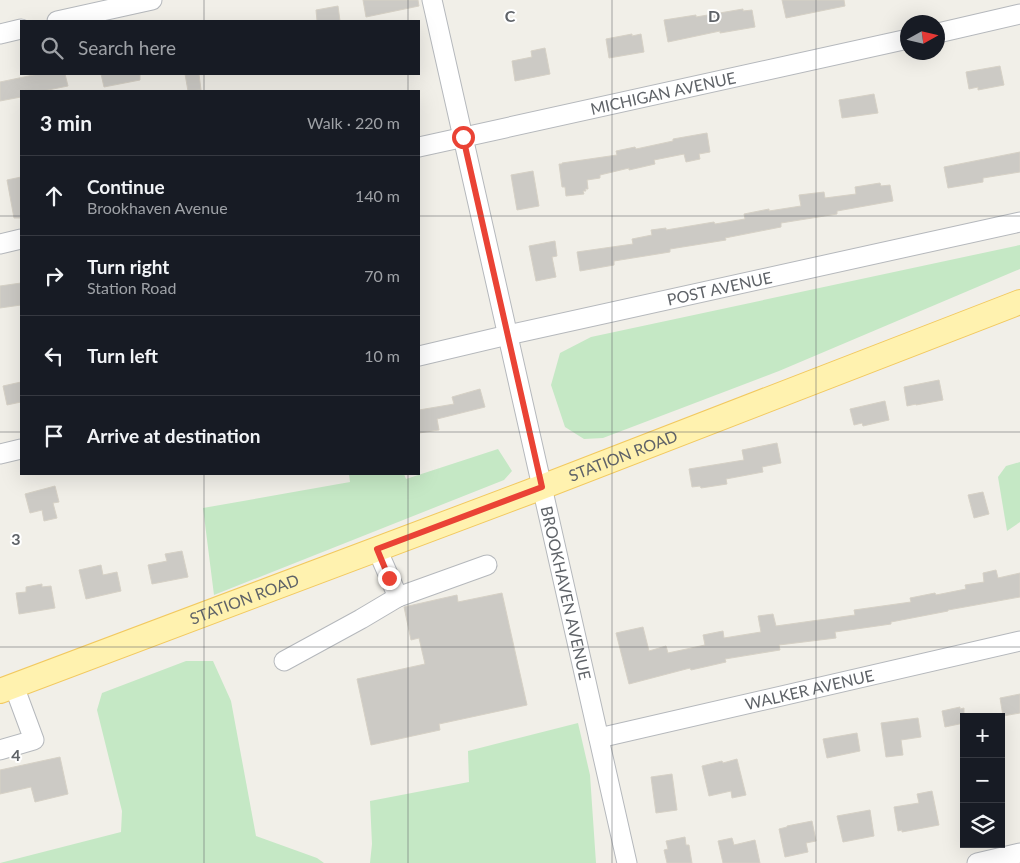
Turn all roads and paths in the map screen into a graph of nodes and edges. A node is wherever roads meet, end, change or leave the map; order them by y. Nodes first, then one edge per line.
1 (152, 0) edge
2 (432, 0) edge
3 (1020, 14) edge
4 (62, 20) edge
5 (20, 29) edge
6 (945, 31) edge
7 (0, 34) edge
8 (900, 41) edge
9 (463, 137) junction
10 (420, 148) edge
11 (1020, 222) edge
12 (20, 239) edge
13 (0, 244) edge
14 (1020, 302) edge
15 (508, 335) junction
16 (420, 356) edge
17 (20, 449) edge
18 (0, 454) edge
19 (542, 487) junction
20 (377, 549) junction
21 (488, 565) dead end
22 (398, 597) junction
23 (1020, 641) edge
24 (284, 661) dead end
25 (7, 689) edge
26 (599, 738) junction
27 (0, 750) edge
28 (1020, 853) edge
29 (627, 863) edge
30 (977, 863) edge

1 - 4 street
2 - 9 street, BROOKHAVEN AVENUE
3 - 6 street
5 - 7 street
8 - 9 street, MICHIGAN AVENUE
9 - 10 street, MICHIGAN AVENUE
9 - 15 street, BROOKHAVEN AVENUE
11 - 15 street, POST AVENUE
12 - 13 street
14 - 19 main road, STATION ROAD
15 - 16 street, POST AVENUE
15 - 19 street, BROOKHAVEN AVENUE
17 - 18 street
19 - 20 main road, STATION ROAD
19 - 26 street, BROOKHAVEN AVENUE
20 - 22 street
20 - 25 main road, STATION ROAD
21 - 22 street
22 - 24 street
23 - 26 street, WALKER AVENUE
25 - 27 street
26 - 29 street, BROOKHAVEN AVENUE
28 - 30 street

